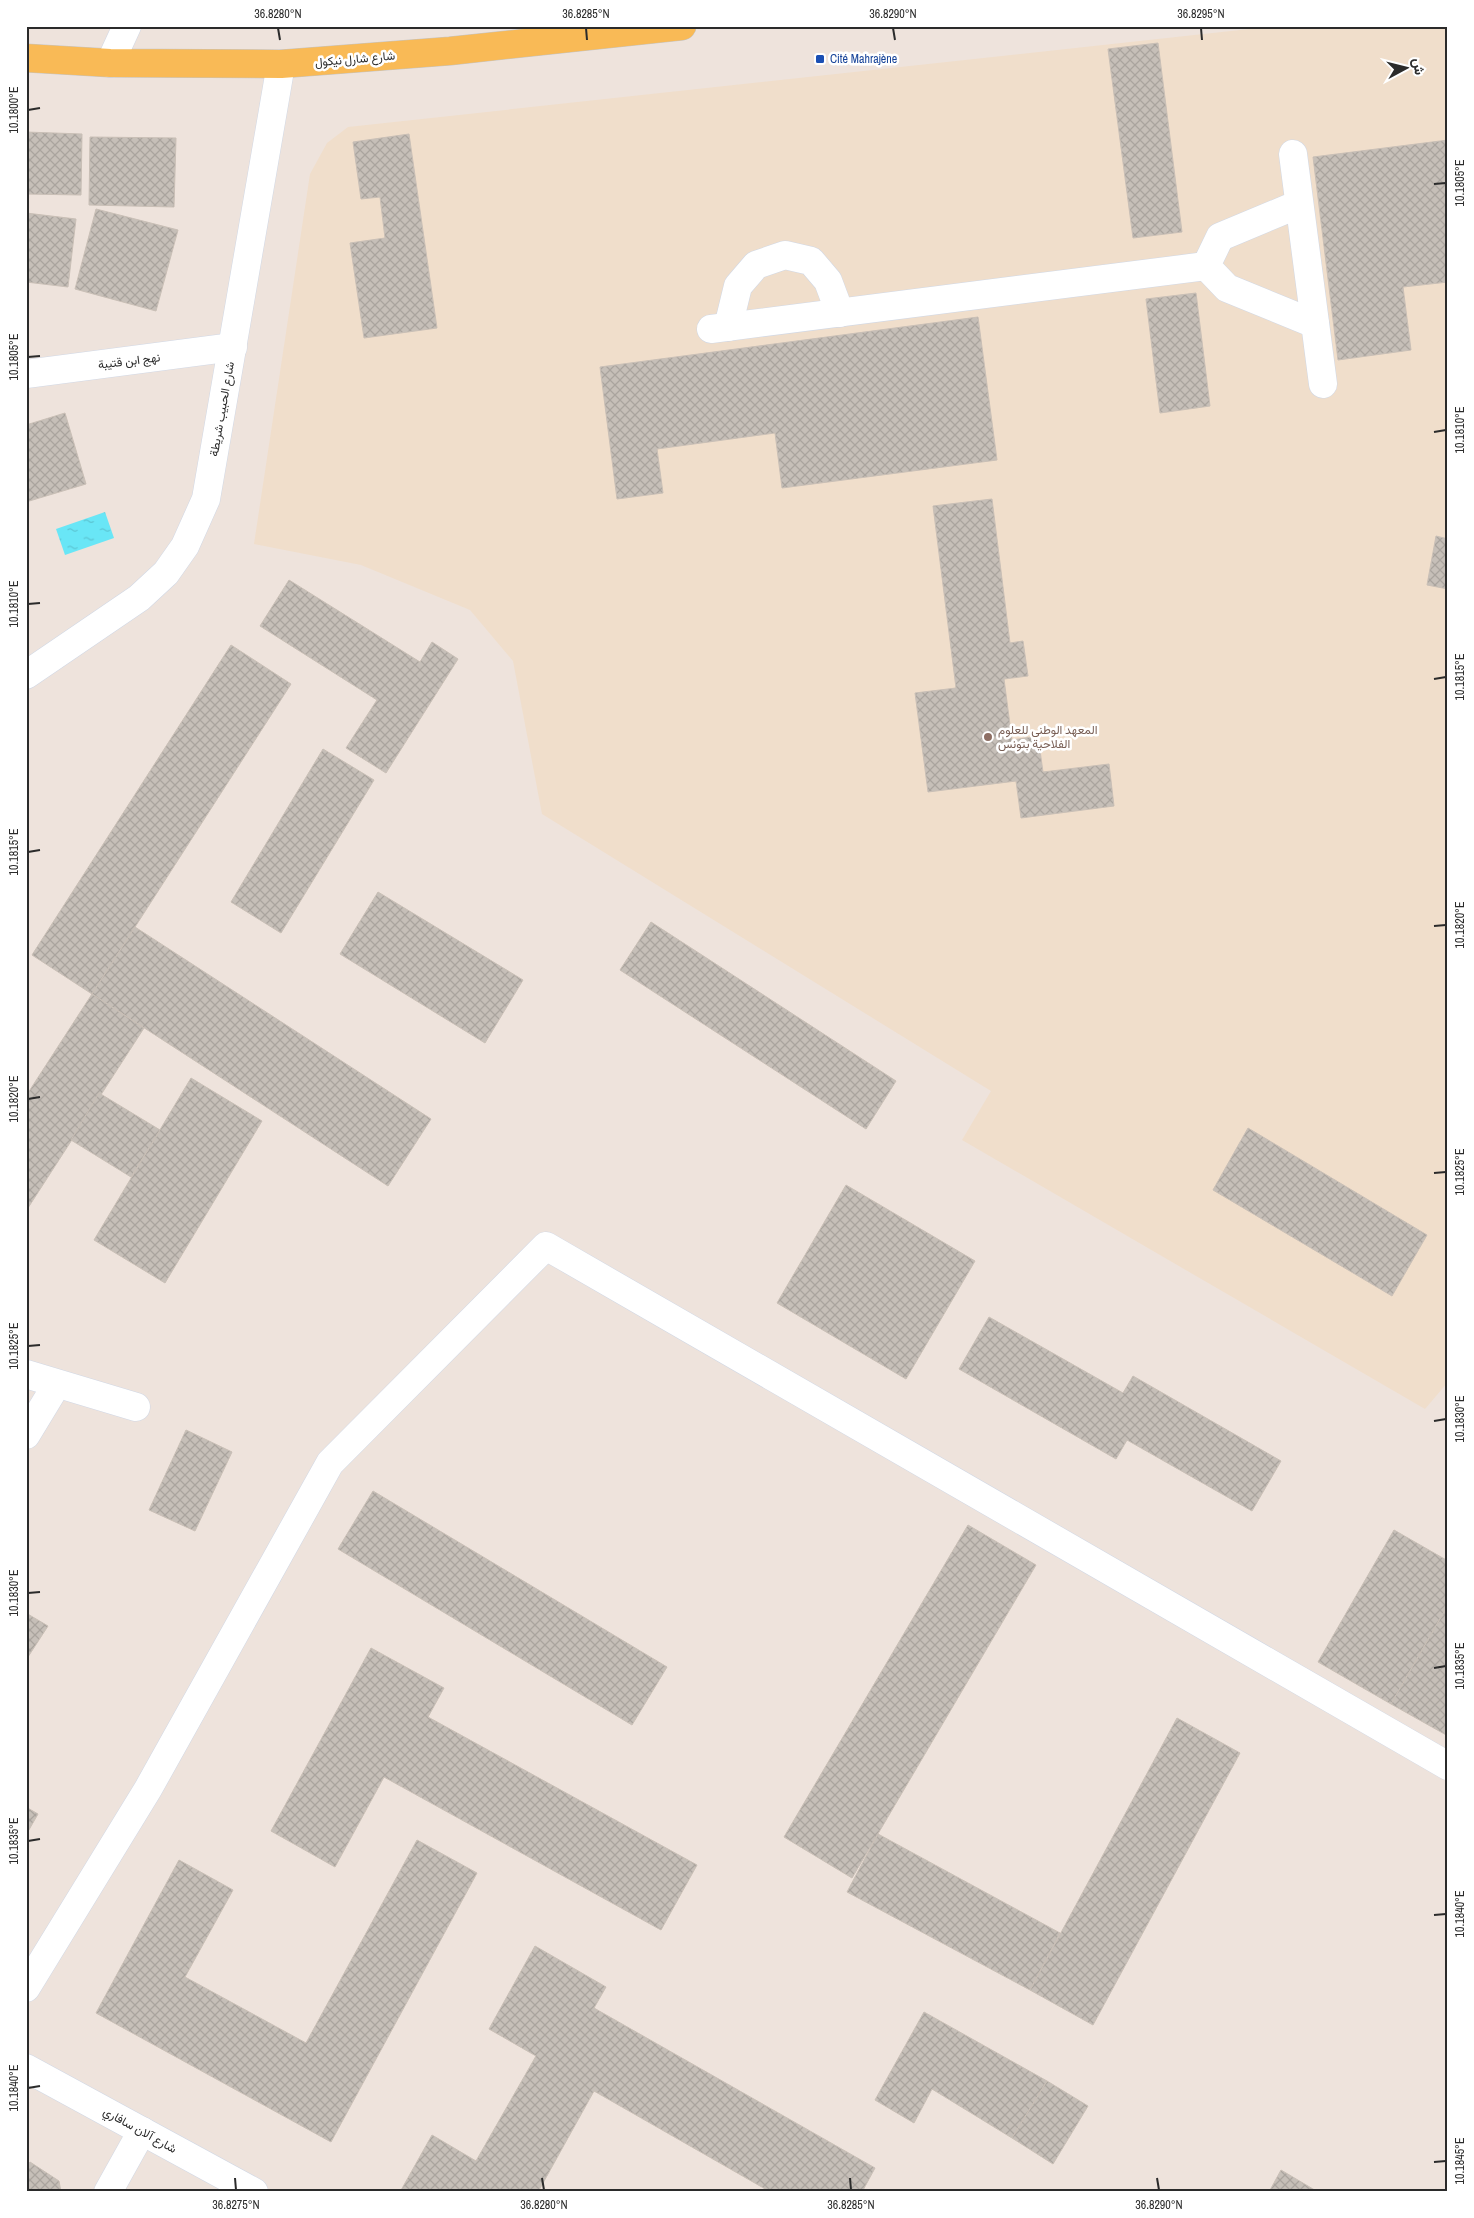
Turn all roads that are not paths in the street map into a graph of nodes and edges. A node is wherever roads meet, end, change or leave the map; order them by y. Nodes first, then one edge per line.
1 (127, 26) edge
2 (682, 26) edge
3 (26, 58) edge
4 (110, 63) junction
5 (281, 64) junction
6 (1293, 154) dead end
7 (1299, 204) junction
8 (1206, 266) junction
9 (840, 313) junction
10 (1315, 324) junction
11 (233, 347) junction
12 (26, 374) edge
13 (1323, 384) dead end
14 (26, 675) edge
15 (26, 1374) edge
16 (57, 1384) junction
17 (136, 1407) dead end
18 (26, 1435) edge
19 (1448, 1766) edge
20 (26, 1988) edge
21 (26, 2068) edge
22 (142, 2131) junction
23 (108, 2192) edge
24 (254, 2192) edge

1 - 4 street
2 - 5 main road, شارع شارل نيكول
3 - 4 main road, شارع شارل نيكول
4 - 5 main road, شارع شارل نيكول
5 - 11 street, شارع الحبيب شريطة
6 - 7 street
7 - 8 street
7 - 10 street
8 - 9 street
8 - 10 street
9 - 9 street
10 - 13 street
11 - 12 street, نهج ابن قتيبة
11 - 14 street, شارع الحبيب شريطة
15 - 16 street
16 - 17 street
16 - 18 street
19 - 20 street
21 - 22 street, شارع آلان سافاري
22 - 23 street
22 - 24 street, شارع آلان سافاري

